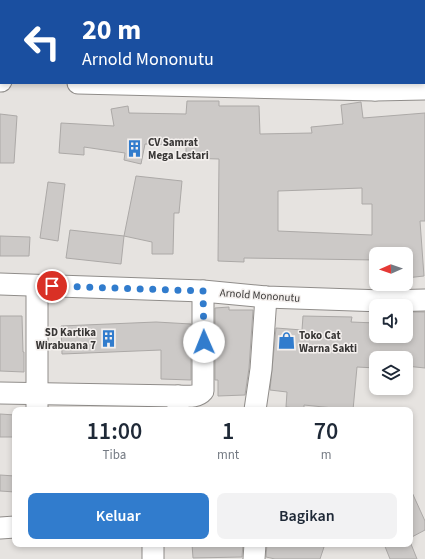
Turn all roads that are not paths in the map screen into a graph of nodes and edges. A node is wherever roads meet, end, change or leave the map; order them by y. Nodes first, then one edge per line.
1 (152, 84) edge
2 (374, 87) edge
3 (425, 89) edge
4 (0, 284) edge
5 (37, 286) junction
6 (203, 291) junction
7 (266, 297) junction
8 (425, 300) edge
9 (0, 393) edge
10 (37, 401) edge
11 (178, 403) edge
12 (255, 407) edge
13 (12, 527) edge
14 (0, 528) edge
15 (153, 547) edge
16 (255, 547) edge
17 (153, 559) edge
18 (254, 559) edge

1 - 2 street
2 - 3 street
4 - 5 street, Arnold Mononutu
5 - 6 street, Arnold Mononutu
5 - 10 street
6 - 7 street, Arnold Mononutu
6 - 11 street
7 - 8 street, Arnold Mononutu
7 - 12 street
9 - 10 street
10 - 11 street
13 - 14 street
15 - 17 street
16 - 18 street

